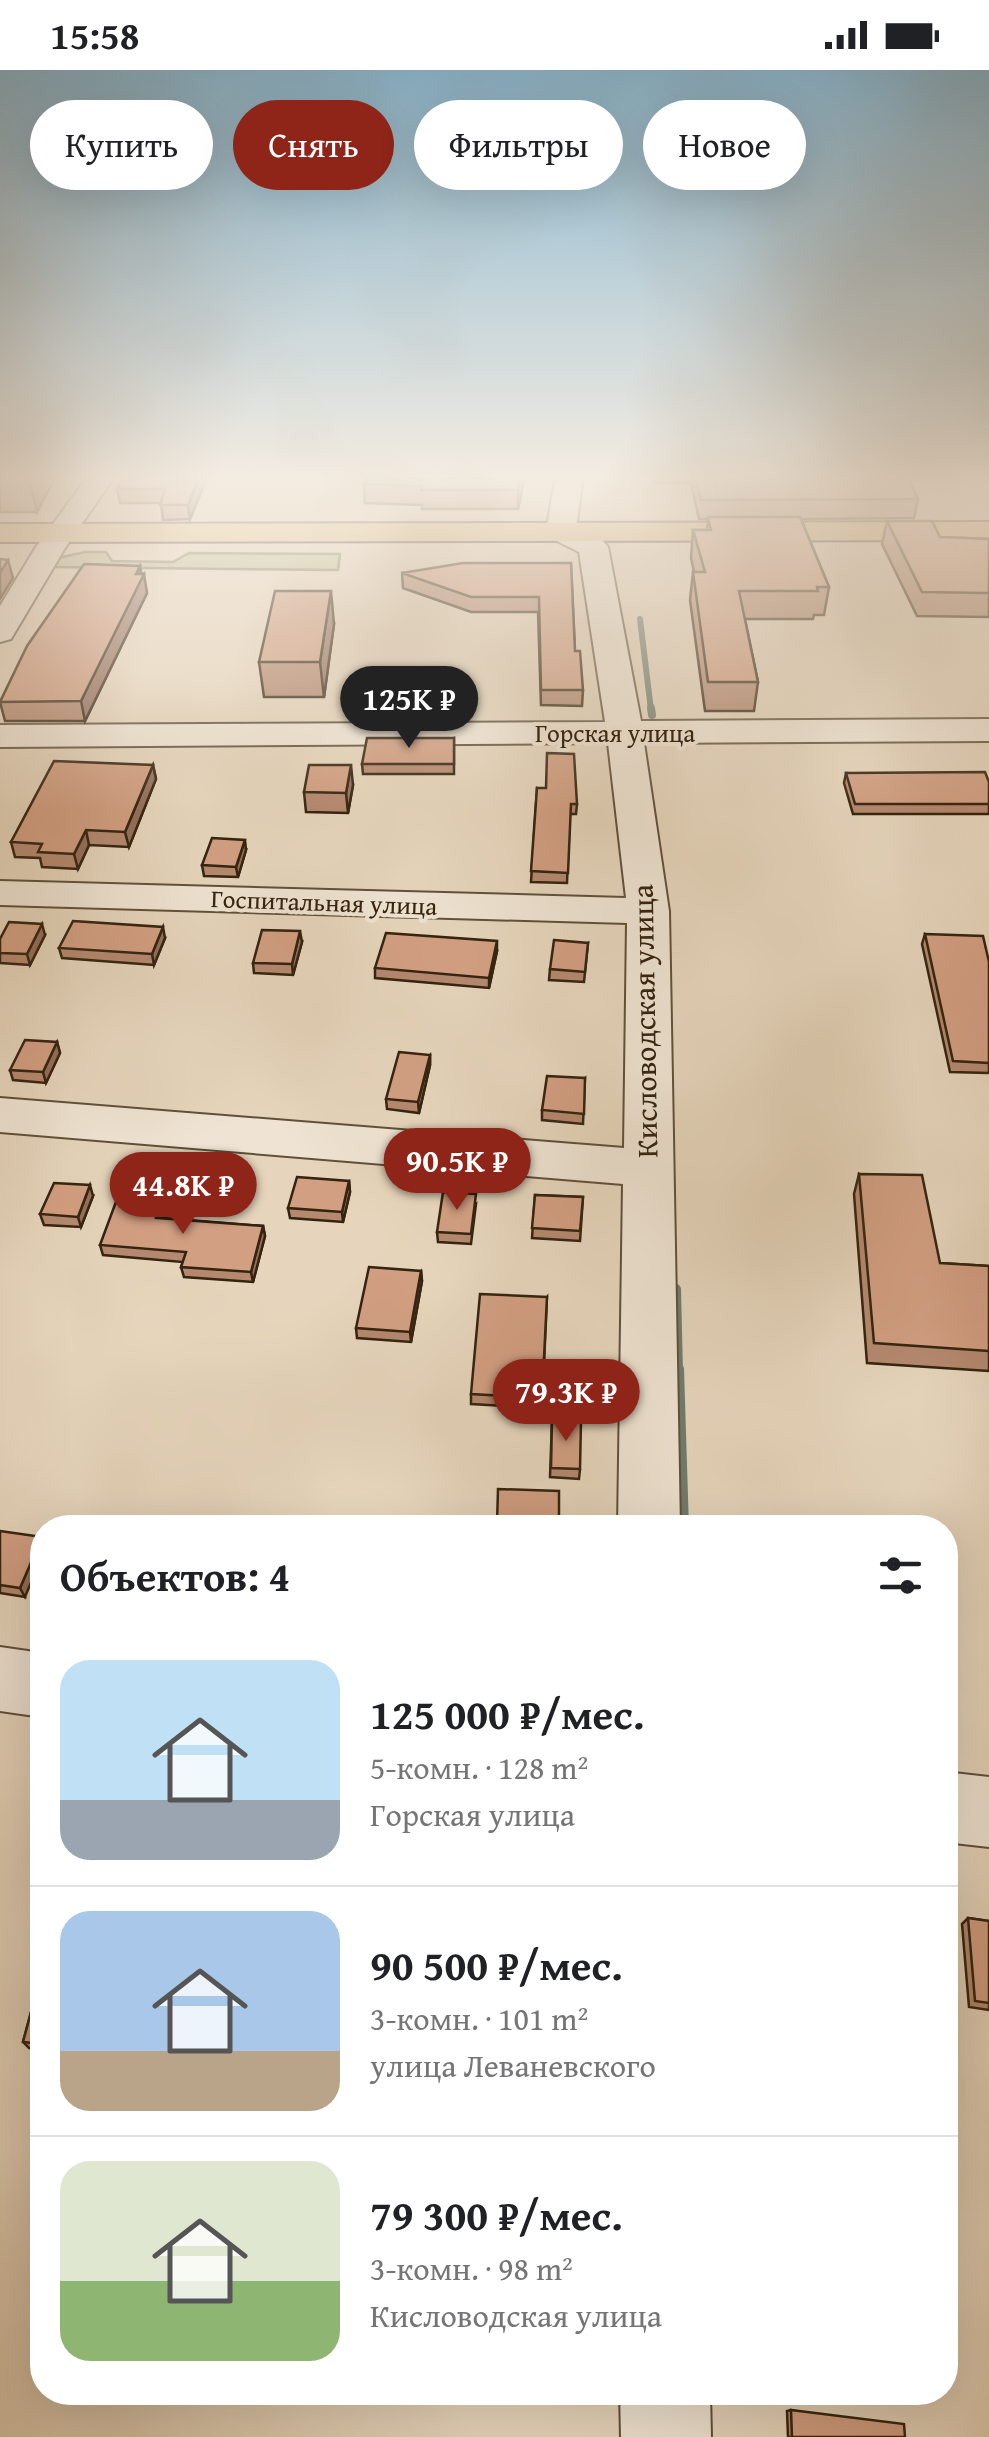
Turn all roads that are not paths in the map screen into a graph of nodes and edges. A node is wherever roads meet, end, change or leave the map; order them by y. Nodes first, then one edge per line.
1 (26, 589) edge
2 (589, 589) edge
3 (0, 632) edge
4 (989, 730) edge
5 (625, 733) junction
6 (0, 736) edge
7 (0, 894) edge
8 (648, 911) junction
9 (0, 1115) edge
10 (648, 1168) junction
11 (650, 1515) edge
12 (0, 1678) edge
13 (30, 1682) edge
14 (958, 1808) edge
15 (989, 1812) edge
16 (665, 2405) edge
17 (666, 2437) edge

1 - 3 street
2 - 5 street, Кисловодская улица
4 - 5 street, Горская улица
5 - 6 street, Горская улица
5 - 8 street, Кисловодская улица
7 - 8 street, Госпитальная улица
8 - 10 street, Кисловодская улица
9 - 10 street
10 - 11 street, Кисловодская улица
12 - 13 street
14 - 15 street
16 - 17 street

